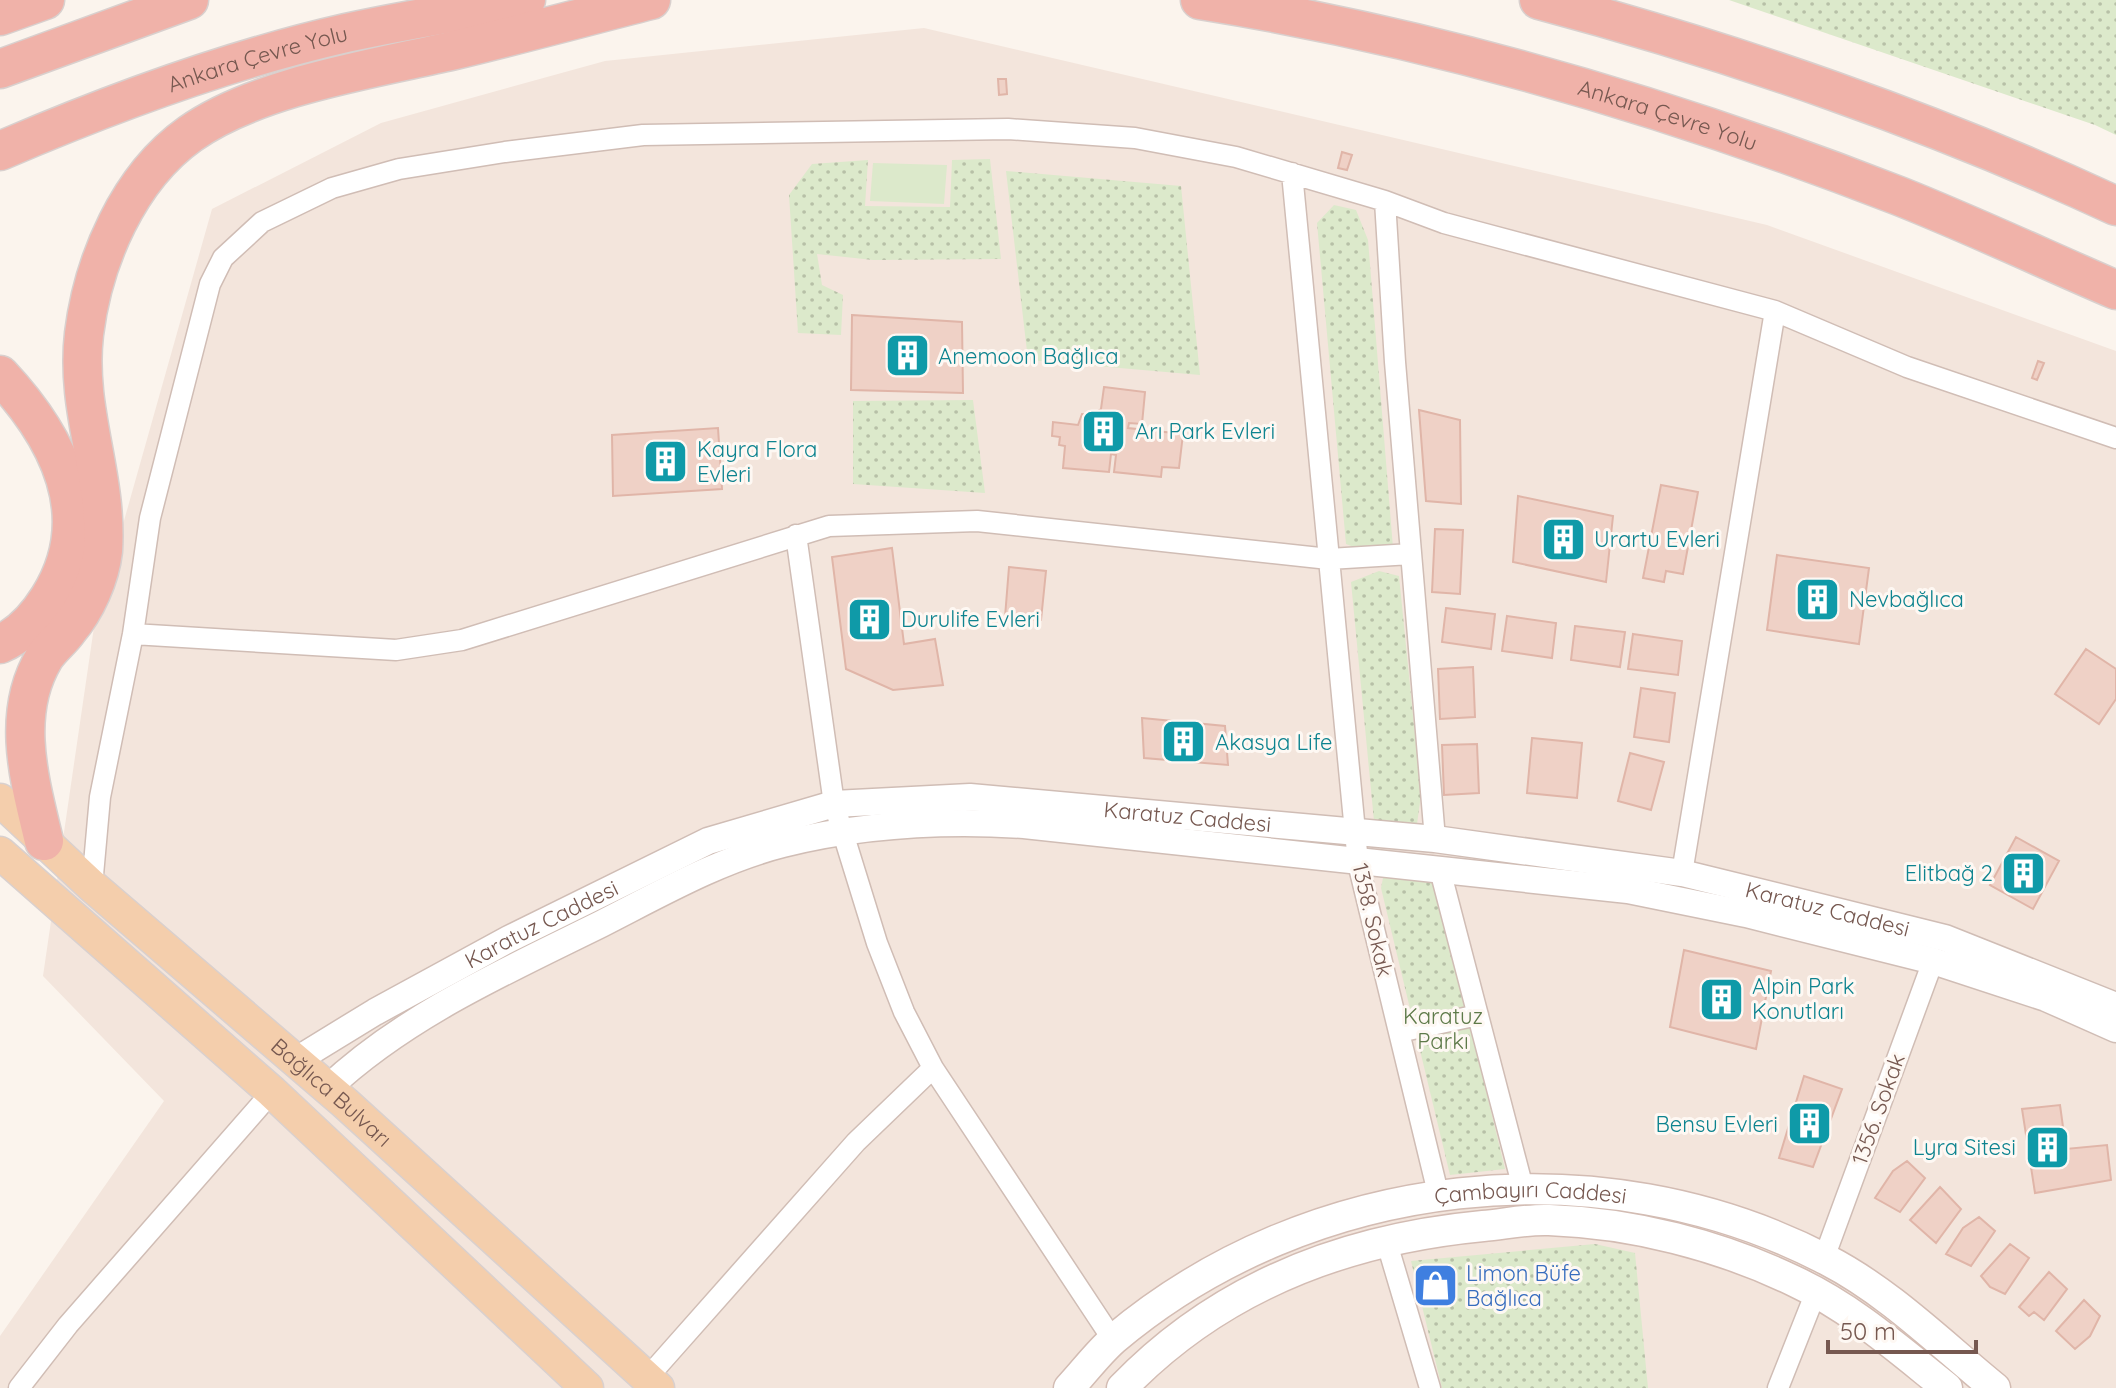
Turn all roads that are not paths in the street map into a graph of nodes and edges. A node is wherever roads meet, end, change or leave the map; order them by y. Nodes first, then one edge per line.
1 (45, 0) edge
2 (189, 0) edge
3 (526, 0) edge
4 (651, 0) edge
5 (1200, 0) edge
6 (1539, 0) edge
7 (0, 16) edge
8 (0, 69) edge
9 (0, 151) edge
10 (1292, 173) junction
11 (1385, 201) junction
12 (2116, 206) edge
13 (2116, 290) edge
14 (1775, 311) junction
15 (0, 375) edge
16 (2116, 438) edge
17 (796, 535) junction
18 (1411, 554) junction
19 (1329, 559) junction
20 (133, 634) junction
21 (0, 644) edge
22 (0, 800) edge
23 (834, 804) junction
24 (842, 831) junction
25 (1358, 832) junction
26 (1435, 839) junction
27 (44, 841) junction
28 (0, 853) edge
29 (1358, 863) junction
30 (1440, 870) junction
31 (1682, 873) junction
32 (92, 886) junction
33 (1933, 961) junction
34 (2116, 1006) edge
35 (1478, 1015) junction
36 (2116, 1029) edge
37 (1399, 1032) junction
38 (295, 1061) junction
39 (933, 1068) junction
40 (327, 1089) junction
41 (272, 1092) junction
42 (1523, 1188) junction
43 (1438, 1193) junction
44 (1386, 1240) junction
45 (1824, 1258) junction
46 (1816, 1292) junction
47 (1113, 1340) junction
48 (652, 1383) edge
49 (19, 1388) edge
50 (587, 1388) edge
51 (1069, 1388) edge
52 (1122, 1388) edge
53 (1430, 1388) edge
54 (1778, 1388) edge
55 (1947, 1388) edge
56 (1995, 1388) edge

1 - 7 highway
2 - 8 highway
3 - 9 highway, Ankara Çevre Yolu
4 - 27 highway
5 - 13 highway, Ankara Çevre Yolu
6 - 12 highway
10 - 11 street
10 - 19 street, 1358. Sokak
10 - 20 street
11 - 14 street
11 - 18 street
14 - 16 street
14 - 31 street
15 - 21 highway
17 - 19 street
17 - 20 street
17 - 23 street
18 - 19 street
18 - 26 street
19 - 25 street, 1358. Sokak
20 - 32 street
22 - 27 main road, Bağlıca Bulvarı
23 - 24 street
23 - 25 street, Karatuz Caddesi
23 - 38 street, Karatuz Caddesi
24 - 29 street, Karatuz Caddesi
24 - 39 street
24 - 40 street, Karatuz Caddesi
25 - 26 street, Karatuz Caddesi
25 - 29 street, 1358. Sokak
26 - 31 street, Karatuz Caddesi
27 - 32 main road, Bağlıca Bulvarı
28 - 41 main road, Bağlıca Bulvarı
29 - 30 street, Karatuz Caddesi
29 - 37 street, 1358. Sokak
30 - 33 street, Karatuz Caddesi
30 - 35 street
31 - 34 street, Karatuz Caddesi
32 - 38 main road, Bağlıca Bulvarı
33 - 36 street, Karatuz Caddesi
33 - 45 street, 1356. Sokak
35 - 37 street
35 - 42 street
37 - 43 street, 1358. Sokak
38 - 40 main road, Bağlıca Bulvarı
39 - 47 street
39 - 48 street
40 - 48 main road, Bağlıca Bulvarı
41 - 49 street
41 - 50 main road, Bağlıca Bulvarı
42 - 43 main road, Çambayırı Caddesi
42 - 45 main road, Çambayırı Caddesi
43 - 47 main road, Çambayırı Caddesi
44 - 46 main road, Çambayırı Caddesi
44 - 52 main road, Çambayırı Caddesi
44 - 53 street
45 - 56 main road, Çambayırı Caddesi
46 - 54 street
46 - 55 main road, Çambayırı Caddesi
47 - 51 main road, Çambayırı Caddesi

